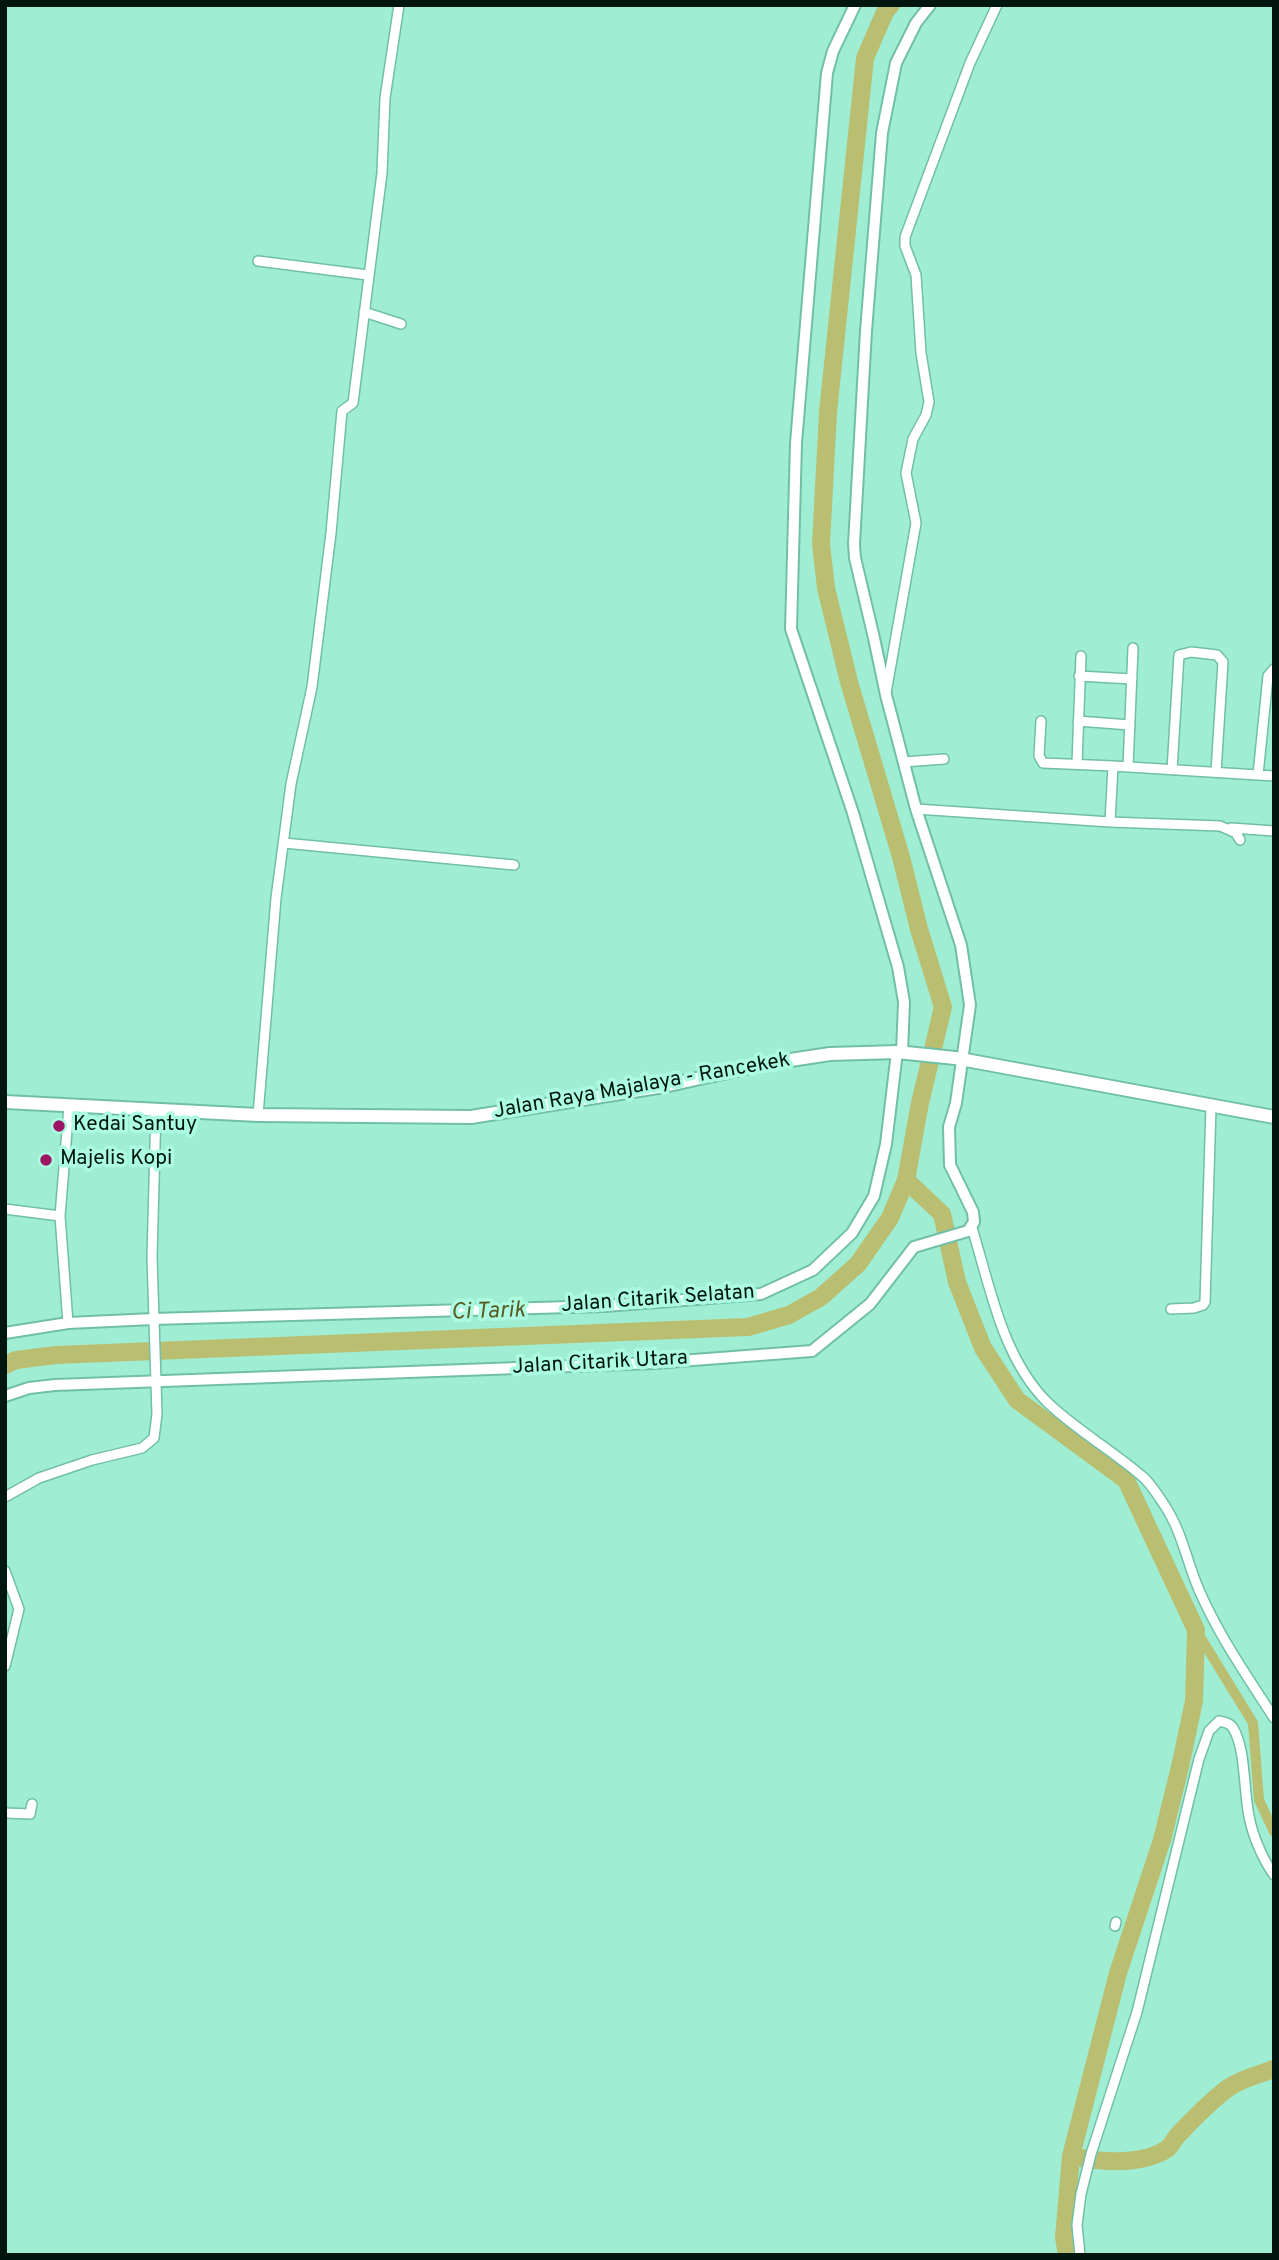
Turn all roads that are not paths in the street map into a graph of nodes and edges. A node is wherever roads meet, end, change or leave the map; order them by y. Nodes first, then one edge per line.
1 (399, 5) edge
2 (855, 5) edge
3 (930, 5) edge
4 (997, 5) edge
5 (258, 261) dead end
6 (368, 275) junction
7 (364, 312) junction
8 (401, 324) dead end
9 (1133, 648) dead end
10 (1081, 656) dead end
11 (1274, 670) edge
12 (1079, 676) junction
13 (1132, 679) junction
14 (886, 695) junction
15 (1041, 720) dead end
16 (1077, 721) junction
17 (1130, 725) junction
18 (943, 759) dead end
19 (904, 762) junction
20 (1077, 764) junction
21 (1113, 766) junction
22 (1128, 767) junction
23 (1172, 770) junction
24 (1216, 772) junction
25 (1258, 775) junction
26 (1274, 776) edge
27 (916, 808) junction
28 (1111, 822) junction
29 (1229, 828) junction
30 (1274, 831) edge
31 (1241, 841) dead end
32 (284, 843) junction
33 (514, 865) dead end
34 (899, 1052) junction
35 (959, 1059) junction
36 (5, 1102) edge
37 (69, 1106) junction
38 (1211, 1107) junction
39 (156, 1109) junction
40 (258, 1115) junction
41 (1274, 1117) edge
42 (5, 1209) edge
43 (60, 1216) junction
44 (970, 1230) junction
45 (1171, 1309) dead end
46 (153, 1322) junction
47 (68, 1323) junction
48 (5, 1333) edge
49 (156, 1379) junction
50 (5, 1396) edge
51 (5, 1497) edge
52 (5, 1571) edge
53 (5, 1666) edge
54 (1274, 1718) edge
55 (32, 1804) dead end
56 (5, 1812) edge
57 (1274, 1875) edge
58 (1080, 2255) edge

1 - 6 street
2 - 34 street, Jalan Citarik Selatan
3 - 14 street
4 - 14 street
5 - 6 street
6 - 7 street
7 - 8 street
7 - 32 street
9 - 13 street
10 - 12 street
11 - 25 street
12 - 13 street
12 - 16 street
13 - 17 street
14 - 19 street
15 - 20 street
16 - 17 street
16 - 20 street
17 - 22 street
18 - 19 street
19 - 27 street
20 - 21 street
21 - 22 street
21 - 28 street
22 - 23 street
23 - 24 street
23 - 24 street
24 - 25 street
25 - 26 street
27 - 28 street
27 - 35 street
28 - 29 street
29 - 30 street
29 - 31 street
32 - 33 street
32 - 40 street
34 - 35 main road, Jalan Raya Majalaya - Rancekek
34 - 40 main road, Jalan Raya Majalaya - Rancekek
34 - 46 street, Jalan Citarik Selatan
35 - 38 main road, Jalan Raya Majalaya - Rancekek
35 - 44 street
36 - 37 main road, Jalan Raya Majalaya - Rancekek
37 - 39 main road, Jalan Raya Majalaya - Rancekek
37 - 43 street
38 - 41 main road, Jalan Raya Majalaya - Rancekek
38 - 45 street
39 - 40 main road, Jalan Raya Majalaya - Rancekek
39 - 46 street
42 - 43 street
43 - 47 street
44 - 49 street, Jalan Citarik Utara
44 - 54 street
46 - 47 street, Jalan Citarik Selatan
46 - 49 street
47 - 48 street, Jalan Citarik Selatan
49 - 50 street, Jalan Citarik Utara
49 - 51 street
52 - 53 street
55 - 56 street
57 - 58 street

